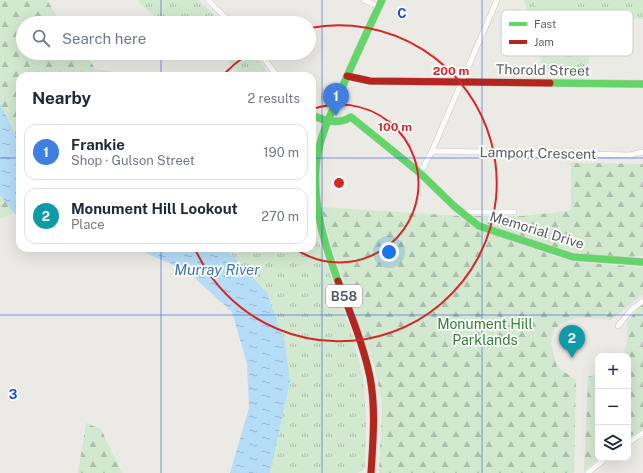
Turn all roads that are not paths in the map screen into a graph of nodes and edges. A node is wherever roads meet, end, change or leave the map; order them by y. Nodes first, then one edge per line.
1 (208, 0) edge
2 (364, 0) edge
3 (497, 0) edge
4 (380, 3) edge
5 (224, 16) edge
6 (265, 60) edge
7 (274, 72) edge
8 (347, 76) junction
9 (462, 82) junction
10 (643, 84) edge
11 (316, 117) edge
12 (327, 121) junction
13 (432, 152) junction
14 (643, 152) edge
15 (316, 164) edge
16 (420, 174) junction
17 (316, 208) edge
18 (461, 212) junction
19 (514, 212) dead end
20 (643, 262) edge
21 (643, 301) edge
22 (618, 326) dead end
23 (643, 433) edge
24 (631, 441) edge
25 (602, 461) edge
26 (372, 473) edge
27 (588, 473) edge

1 - 5 street
2 - 4 street
3 - 9 street
4 - 8 street, B58
6 - 7 street
8 - 9 street, Thorold Street
8 - 12 street, B58
9 - 10 street, Thorold Street
9 - 13 street
11 - 12 street
12 - 15 street, B58
12 - 16 street, Memorial Drive
13 - 14 street, Lamport Crescent
13 - 16 street
16 - 18 street, Memorial Drive
17 - 26 street, B58
18 - 19 street
18 - 20 street, Memorial Drive
21 - 22 street
23 - 24 street
25 - 27 street

